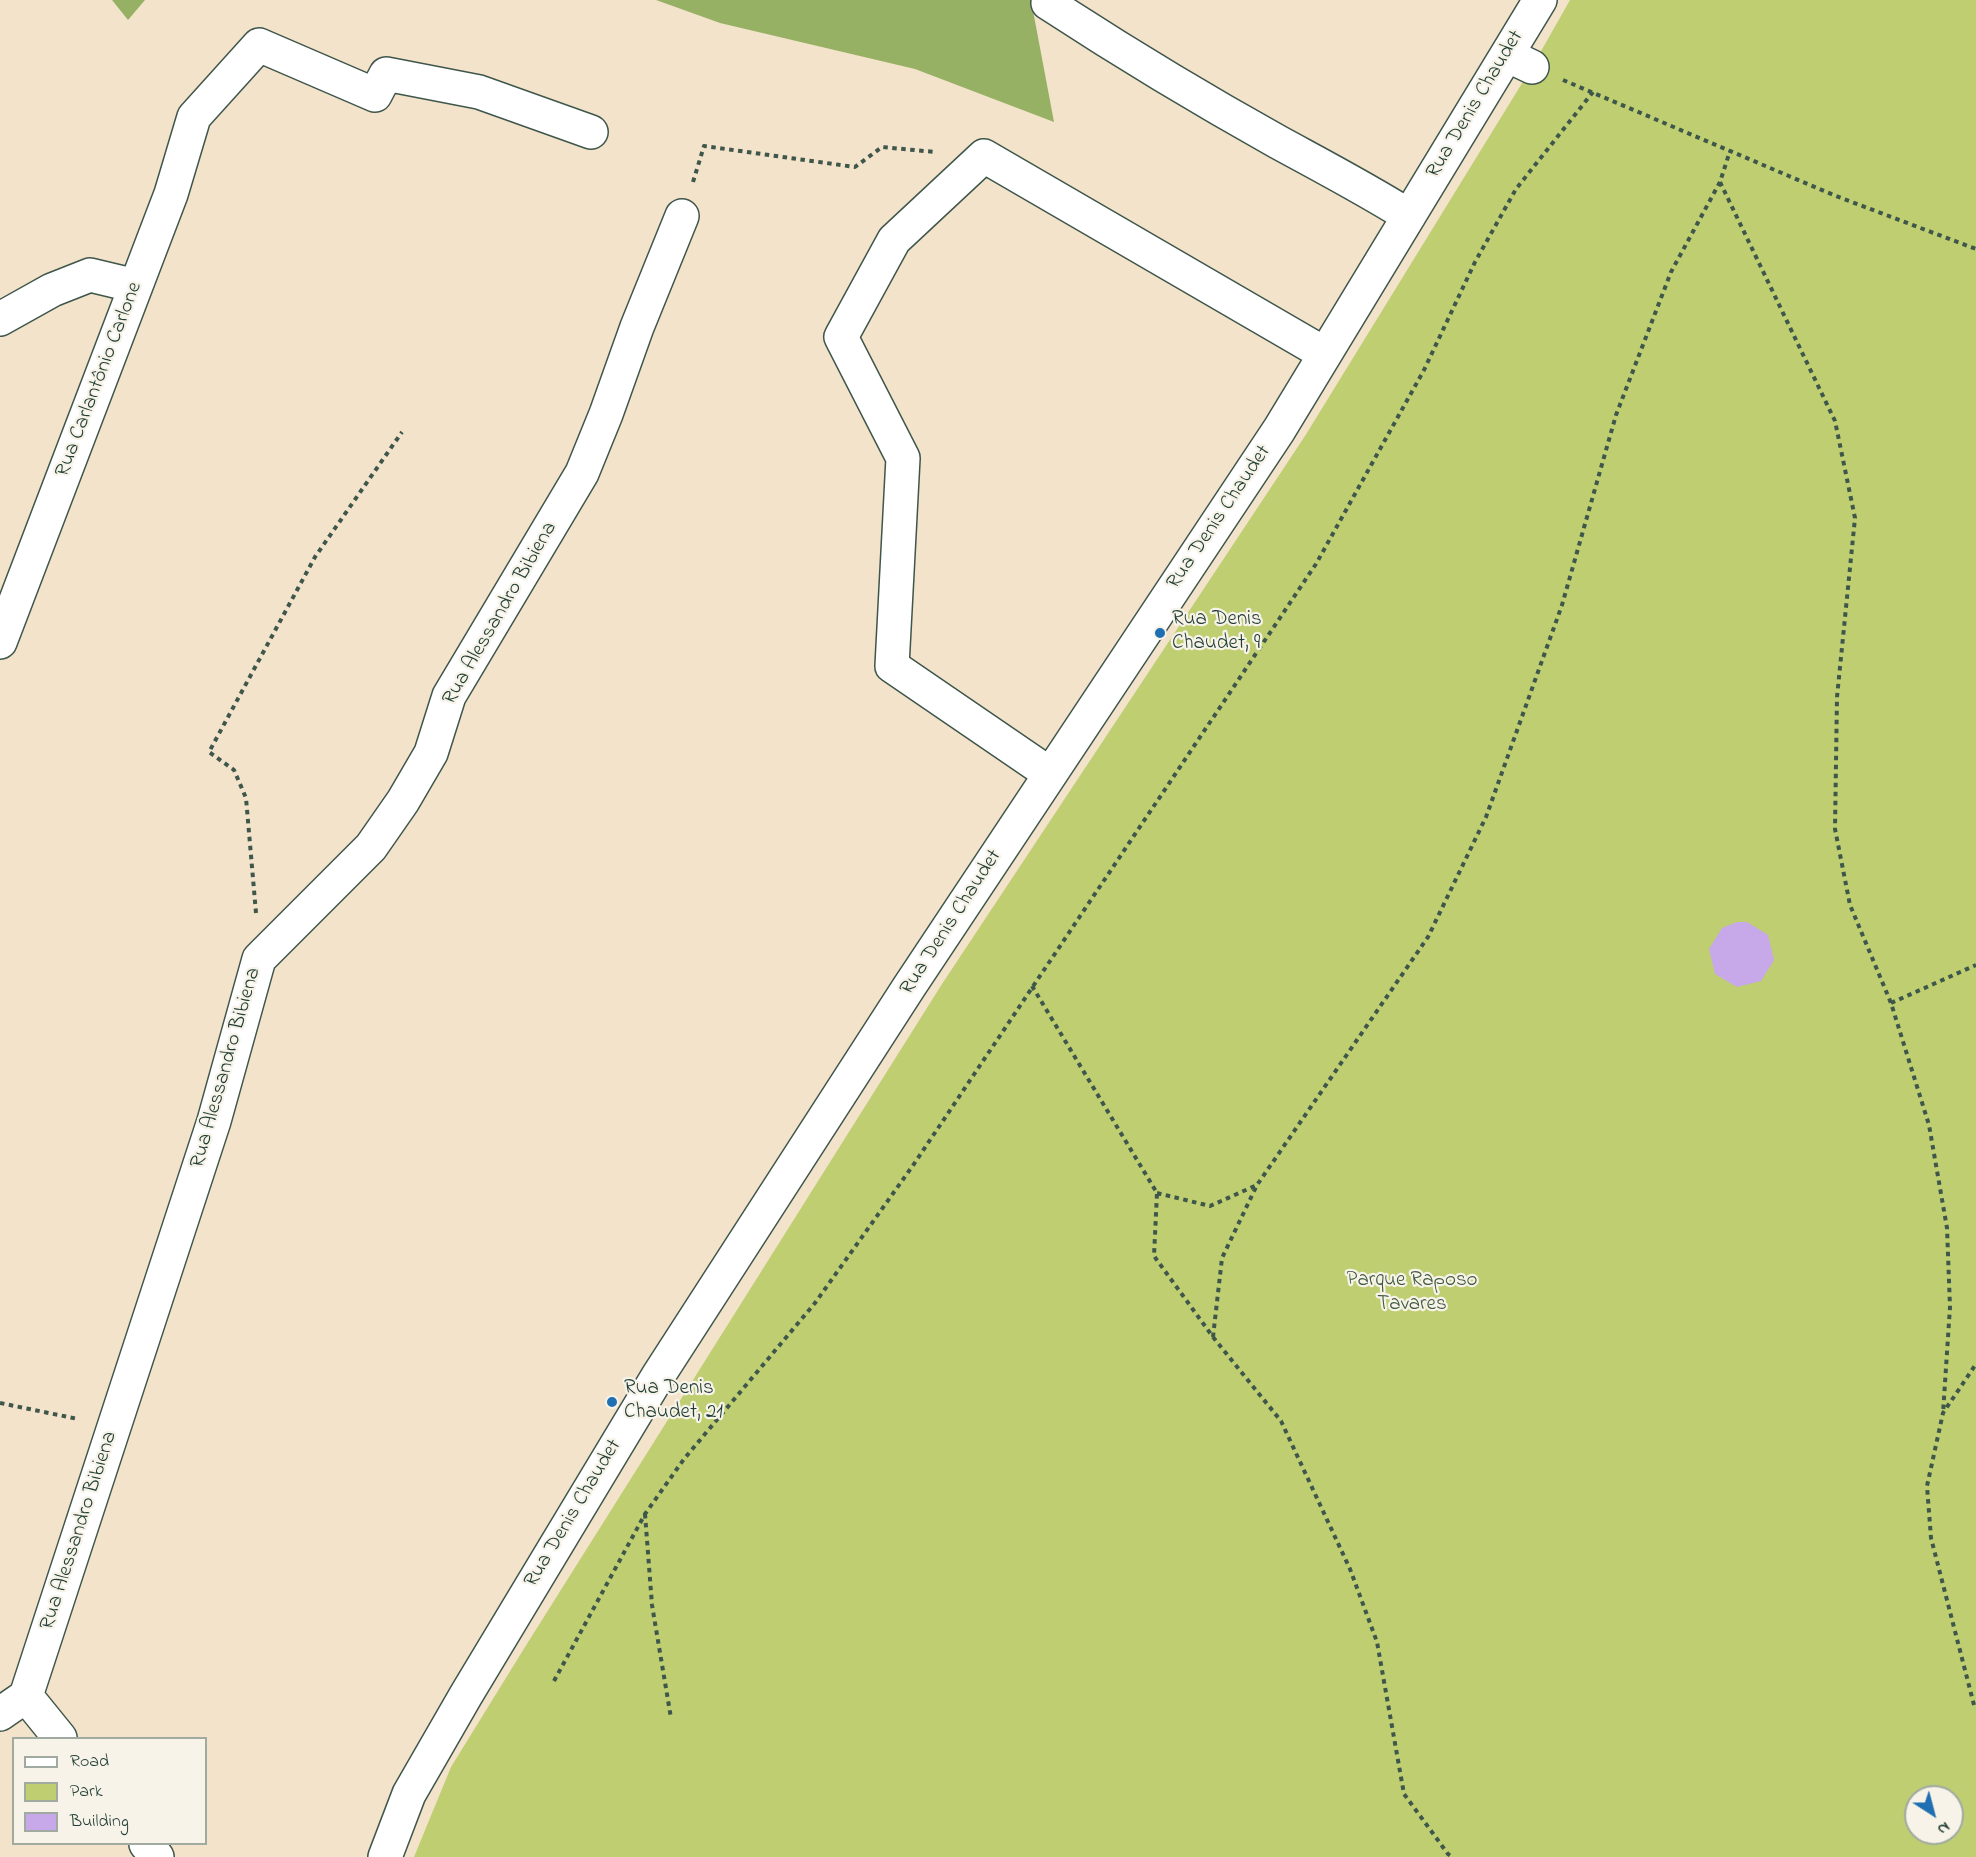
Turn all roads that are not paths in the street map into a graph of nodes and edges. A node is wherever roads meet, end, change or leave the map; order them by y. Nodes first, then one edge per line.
1 (1540, 0) edge
2 (1048, 3) dead end
3 (591, 132) dead end
4 (682, 216) road end
5 (1409, 216) junction
6 (136, 286) junction
7 (0, 319) edge
8 (1325, 354) junction
9 (0, 642) edge
10 (1050, 774) junction
11 (13, 1705) edge
12 (59, 1737) edge
13 (147, 1845) edge
14 (157, 1857) edge
15 (385, 1857) edge

1 - 5 street, Rua Denis Chaudet
2 - 5 street
3 - 6 street, Rua Carlantônio Carlone
4 - 11 street, Rua Alessandro Bibiena
5 - 8 street, Rua Denis Chaudet
6 - 7 street
6 - 9 street, Rua Carlantônio Carlone
8 - 10 street, Rua Denis Chaudet
8 - 10 street
10 - 15 street, Rua Denis Chaudet
11 - 12 street
13 - 14 street

